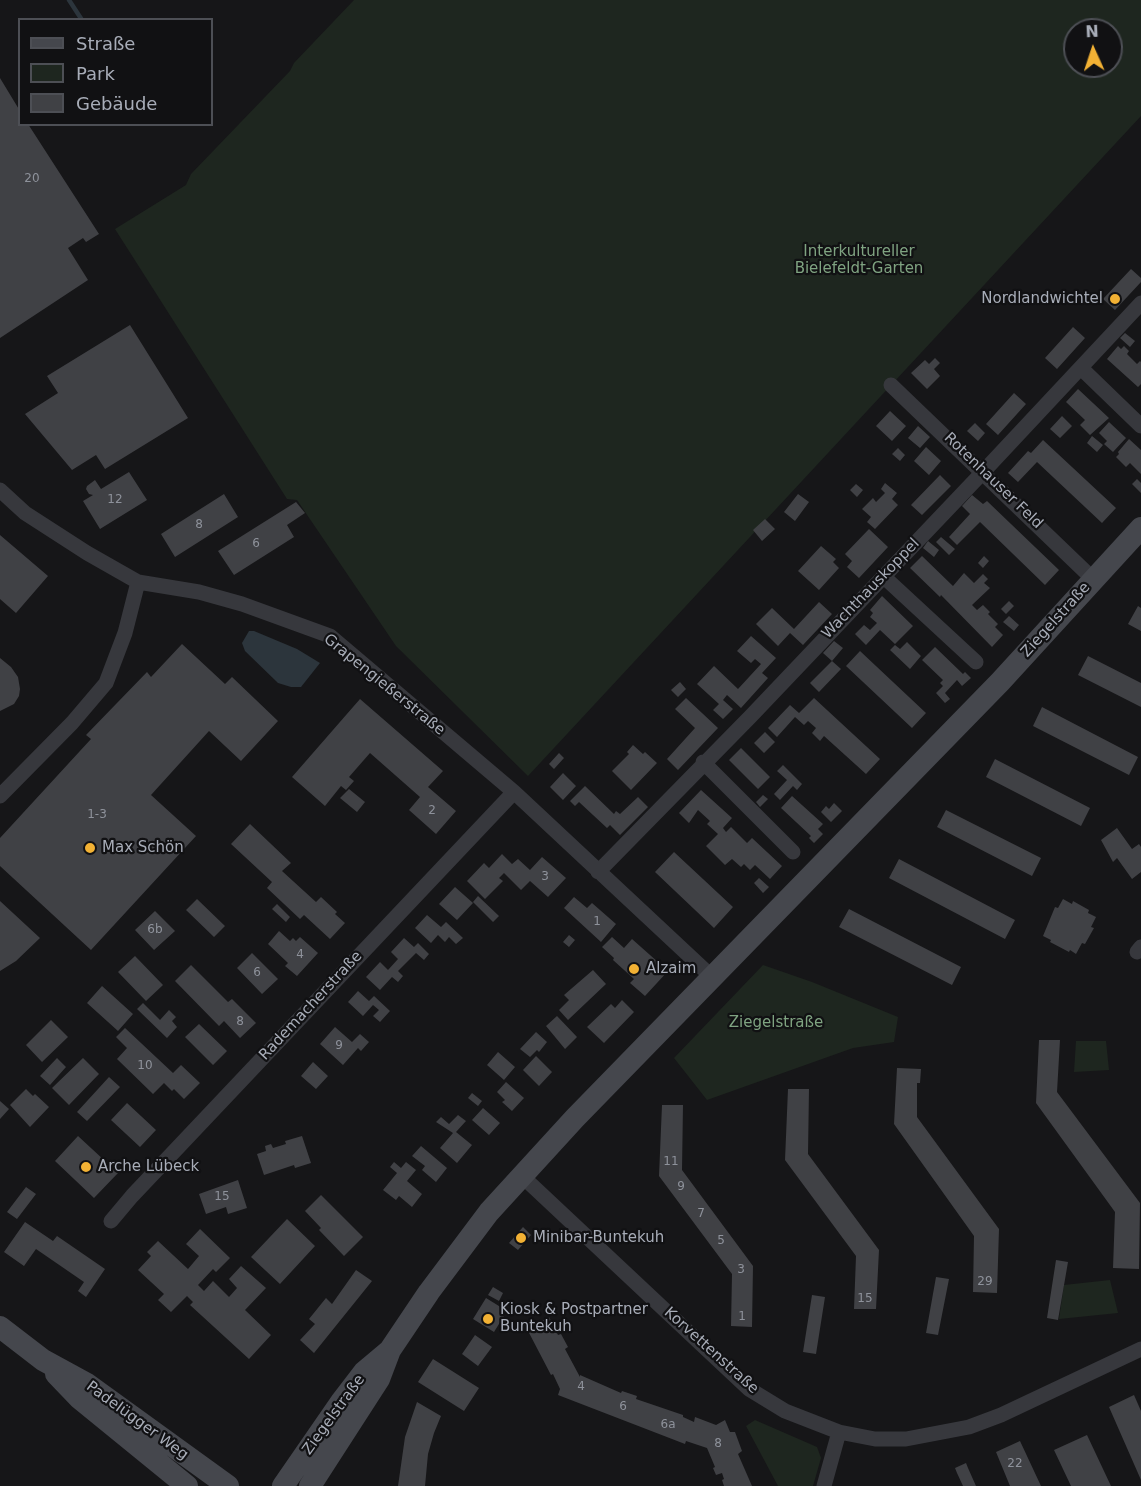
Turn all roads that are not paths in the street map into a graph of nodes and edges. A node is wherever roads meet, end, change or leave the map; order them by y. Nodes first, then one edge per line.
1 (1141, 303) edge
2 (1081, 368) junction
3 (891, 385) dead end
4 (1141, 426) edge
5 (983, 472) junction
6 (0, 490) edge
7 (1141, 528) edge
8 (883, 576) junction
9 (1093, 579) junction
10 (138, 582) junction
11 (976, 662) dead end
12 (703, 762) junction
13 (514, 792) junction
14 (0, 796) edge
15 (793, 852) dead end
16 (597, 872) junction
17 (712, 977) junction
18 (522, 1176) junction
19 (111, 1221) dead end
20 (0, 1327) edge
21 (1141, 1348) edge
22 (390, 1350) junction
23 (43, 1360) junction
24 (839, 1432) junction
25 (187, 1486) edge
26 (228, 1486) edge
27 (283, 1486) edge
28 (310, 1486) edge
29 (824, 1486) edge

1 - 2 street, Wachthauskoppel
2 - 4 street
2 - 5 street, Wachthauskoppel
3 - 5 street, Rotenhauser Feld
5 - 8 street, Wachthauskoppel
5 - 9 street, Rotenhauser Feld
6 - 10 street, Grapengießerstraße
7 - 9 main road, Ziegelstraße
8 - 11 street
8 - 12 street, Wachthauskoppel
9 - 17 main road, Ziegelstraße
10 - 13 street, Grapengießerstraße
10 - 14 street
12 - 15 street
12 - 16 street, Wachthauskoppel
13 - 16 street, Grapengießerstraße
13 - 19 street, Rademacherstraße
16 - 17 street, Grapengießerstraße
17 - 18 main road, Ziegelstraße
18 - 22 main road, Ziegelstraße
18 - 24 street, Korvettenstraße
20 - 23 main road, Padelügger Weg
21 - 24 street, Korvettenstraße
22 - 27 main road, Ziegelstraße
22 - 28 main road, Ziegelstraße
23 - 25 main road, Padelügger Weg
23 - 26 main road, Padelügger Weg
24 - 29 street

